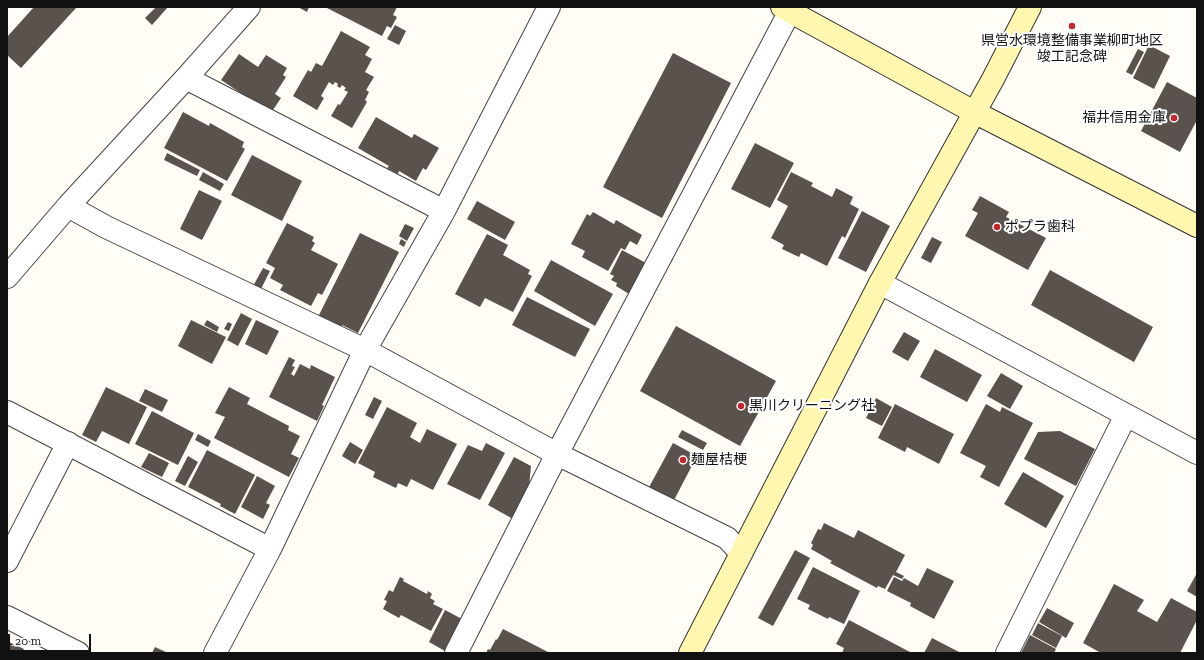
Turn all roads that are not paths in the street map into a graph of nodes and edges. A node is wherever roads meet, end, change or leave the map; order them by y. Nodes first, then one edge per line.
1 (249, 7) edge
2 (548, 7) edge
3 (1030, 7) edge
4 (786, 9) edge
5 (186, 78) junction
6 (974, 112) junction
7 (68, 206) junction
8 (444, 211) junction
9 (1197, 226) edge
10 (7, 277) edge
11 (880, 283) junction
12 (365, 350) junction
13 (7, 412) edge
14 (1126, 415) junction
15 (68, 443) junction
16 (1197, 453) edge
17 (557, 454) junction
18 (270, 548) junction
19 (741, 553) junction
20 (7, 561) edge
21 (7, 617) edge
22 (78, 653) edge
23 (215, 653) edge
24 (456, 653) edge
25 (690, 653) edge
26 (1007, 653) edge

1 - 5 street
2 - 8 street
3 - 6 street
4 - 6 street
4 - 17 street
5 - 7 street
5 - 8 street
6 - 9 street
6 - 11 street
7 - 10 street
7 - 12 street
8 - 12 street
11 - 14 street
11 - 19 street
12 - 17 street
12 - 18 street
13 - 15 street
14 - 16 street
14 - 26 street
15 - 18 street
15 - 20 street
17 - 19 street
17 - 24 street
18 - 23 street
19 - 25 street
21 - 22 street

